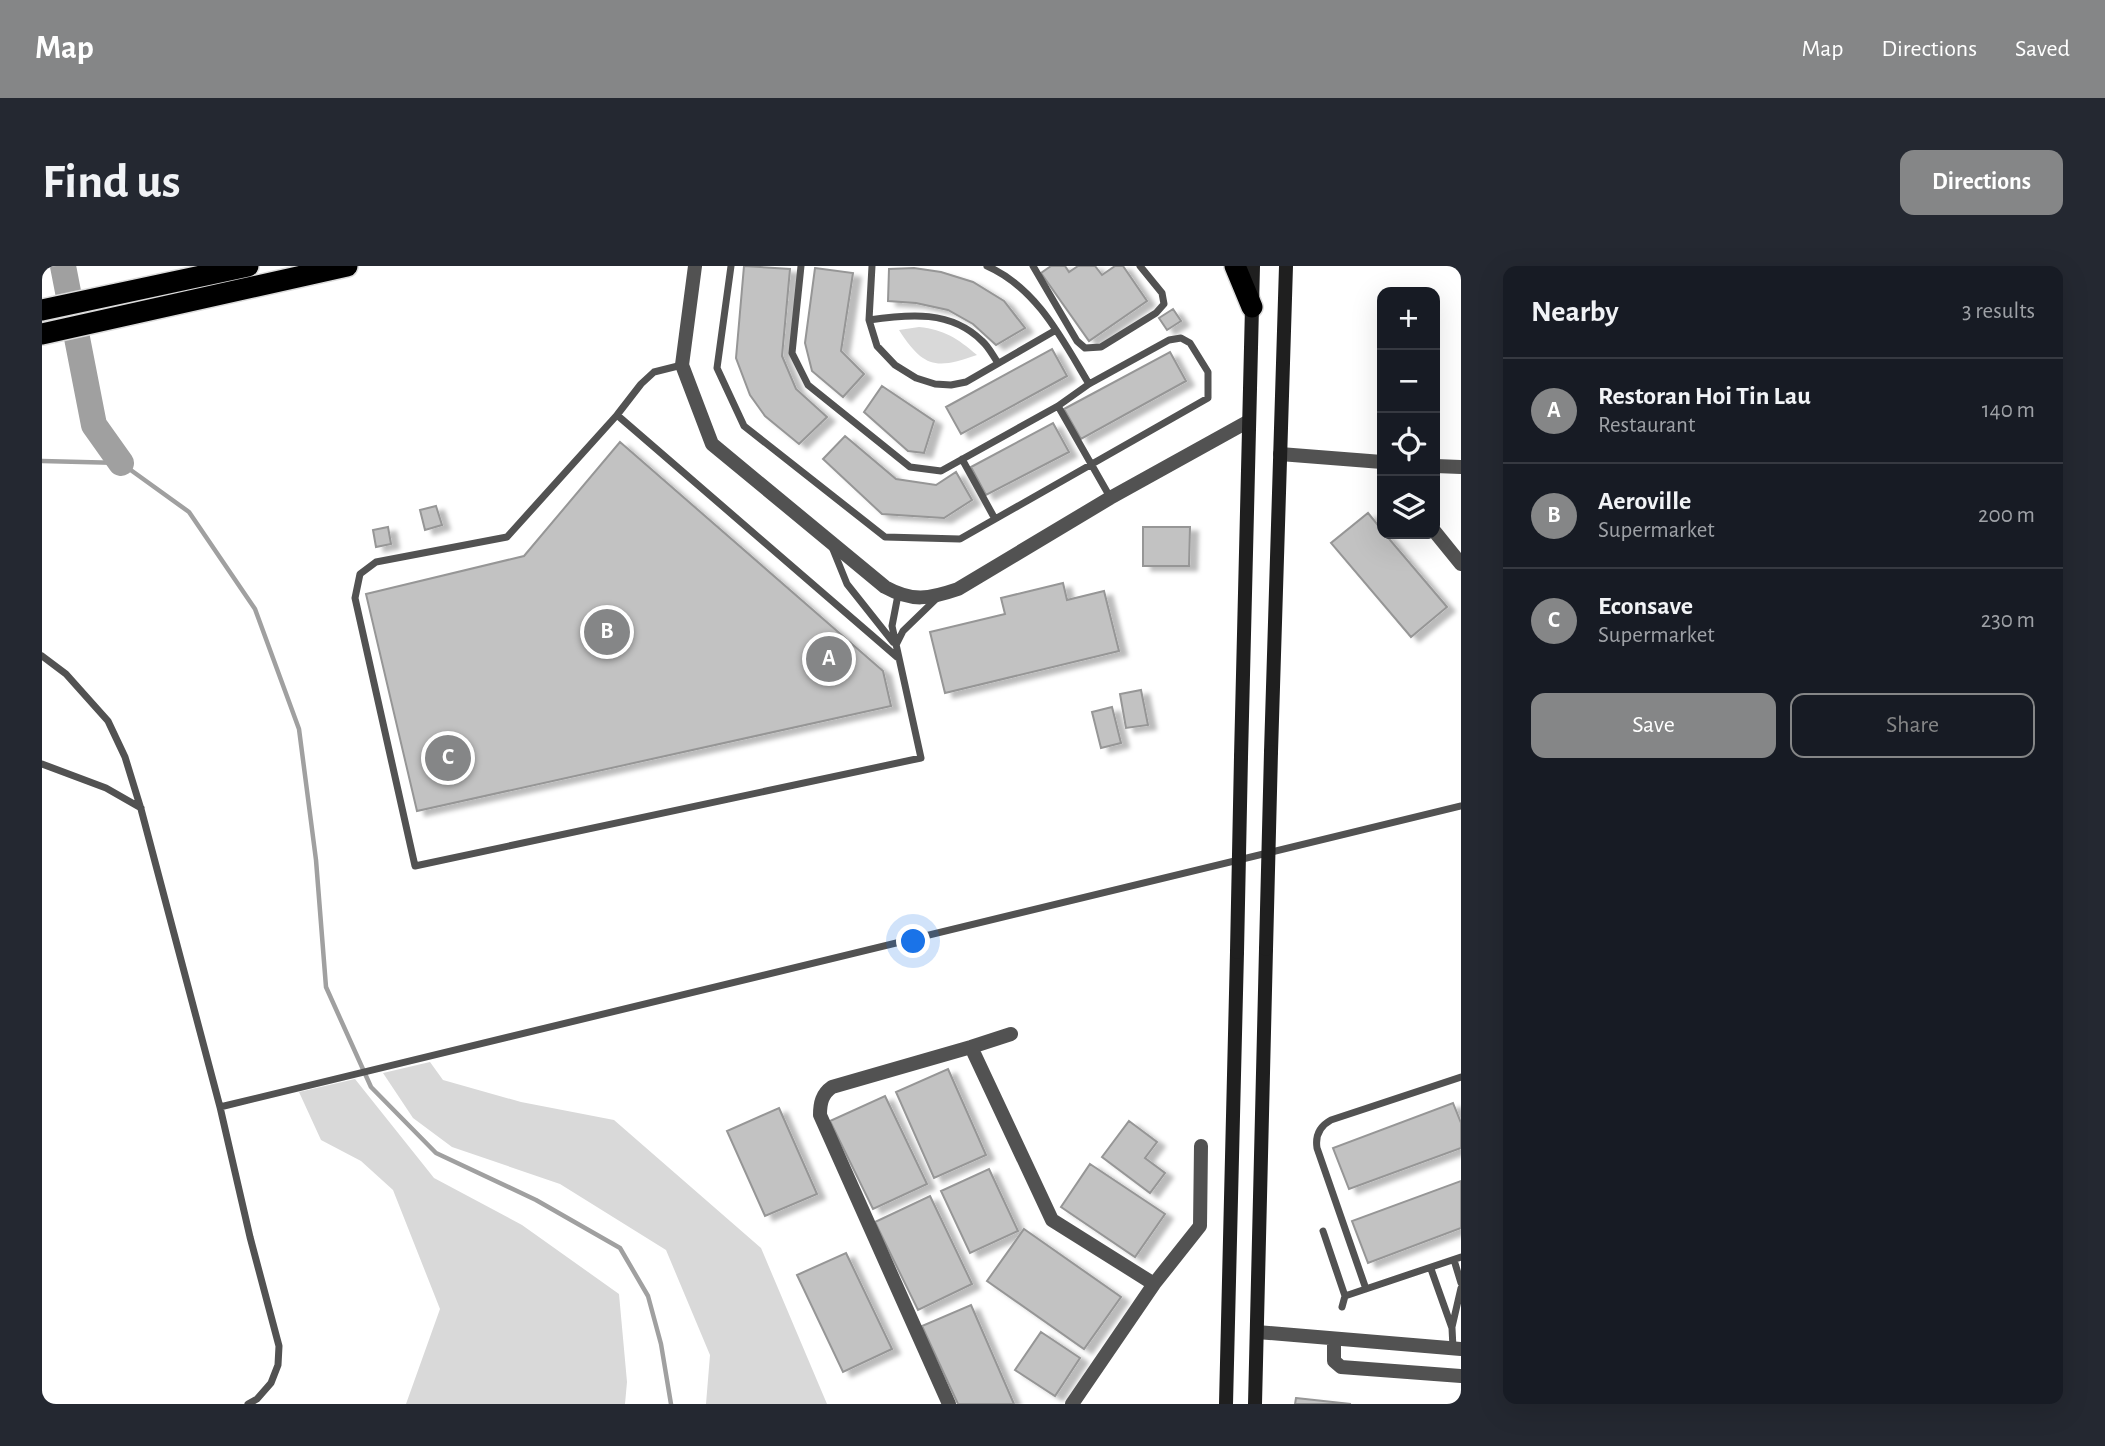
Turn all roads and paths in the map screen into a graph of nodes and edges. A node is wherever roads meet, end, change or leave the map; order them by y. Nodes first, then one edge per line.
1 (248, 266) edge
2 (347, 266) edge
3 (695, 266) edge
4 (731, 266) edge
5 (801, 266) edge
6 (872, 266) edge
7 (988, 266) edge
8 (1033, 266) edge
9 (1140, 266) edge
10 (1235, 266) edge
11 (1253, 266) edge
12 (1286, 266) edge
13 (1252, 307) junction
14 (42, 310) edge
15 (869, 320) junction
16 (1056, 330) junction
17 (42, 334) edge
18 (998, 363) junction
19 (682, 365) junction
20 (1089, 384) junction
21 (1058, 406) junction
22 (617, 415) junction
23 (1249, 421) junction
24 (1280, 454) junction
25 (962, 459) junction
26 (1377, 462) edge
27 (1092, 464) junction
28 (1440, 466) edge
29 (1461, 467) edge
30 (1110, 498) junction
31 (995, 519) junction
32 (1440, 538) edge
33 (830, 542) junction
34 (1461, 564) edge
35 (898, 595) junction
36 (940, 595) junction
37 (895, 645) junction
38 (42, 656) edge
39 (898, 657) junction
40 (42, 764) edge
41 (1461, 806) edge
42 (141, 809) junction
43 (1011, 1034) dead end
44 (971, 1047) junction
45 (1461, 1077) edge
46 (220, 1107) junction
47 (1201, 1146) dead end
48 (1323, 1231) dead end
49 (1458, 1259) edge
50 (1431, 1269) junction
51 (1154, 1284) junction
52 (1461, 1285) edge
53 (1366, 1289) junction
54 (1345, 1296) junction
55 (1342, 1307) dead end
56 (1452, 1328) junction
57 (1257, 1332) junction
58 (1334, 1339) junction
59 (1457, 1348) edge
60 (1461, 1376) edge
61 (247, 1404) edge
62 (949, 1404) edge
63 (1072, 1404) edge
64 (1226, 1404) edge
65 (1255, 1404) edge

1 - 14 highway
2 - 17 highway
3 - 19 street
4 - 31 lane
5 - 25 lane
6 - 15 lane
7 - 16 lane
8 - 9 lane
10 - 13 highway
11 - 13 main road
12 - 24 main road
13 - 23 main road
15 - 18 lane
15 - 18 lane
16 - 18 lane
16 - 20 lane
19 - 22 lane
19 - 33 street
20 - 21 lane
20 - 27 lane
21 - 25 lane
21 - 27 lane
22 - 39 lane
22 - 39 lane
23 - 30 street
23 - 64 main road, bridge
24 - 26 street
24 - 57 main road, bridge
25 - 31 lane
27 - 30 lane
27 - 31 lane
28 - 29 street
30 - 36 street
32 - 34 street
33 - 35 street
33 - 37 lane
35 - 36 street
35 - 37 lane
36 - 37 lane
37 - 39 lane
38 - 42 lane
40 - 42 lane
41 - 46 lane
42 - 46 lane
43 - 44 street
44 - 51 street
44 - 62 street
45 - 53 lane
46 - 61 lane
47 - 51 street
48 - 54 lane
49 - 50 lane
49 - 52 lane
50 - 53 lane
50 - 56 lane
51 - 63 street
52 - 56 lane
53 - 54 lane
54 - 55 lane
56 - 59 lane
57 - 58 street
57 - 65 main road
58 - 59 street
58 - 60 street

